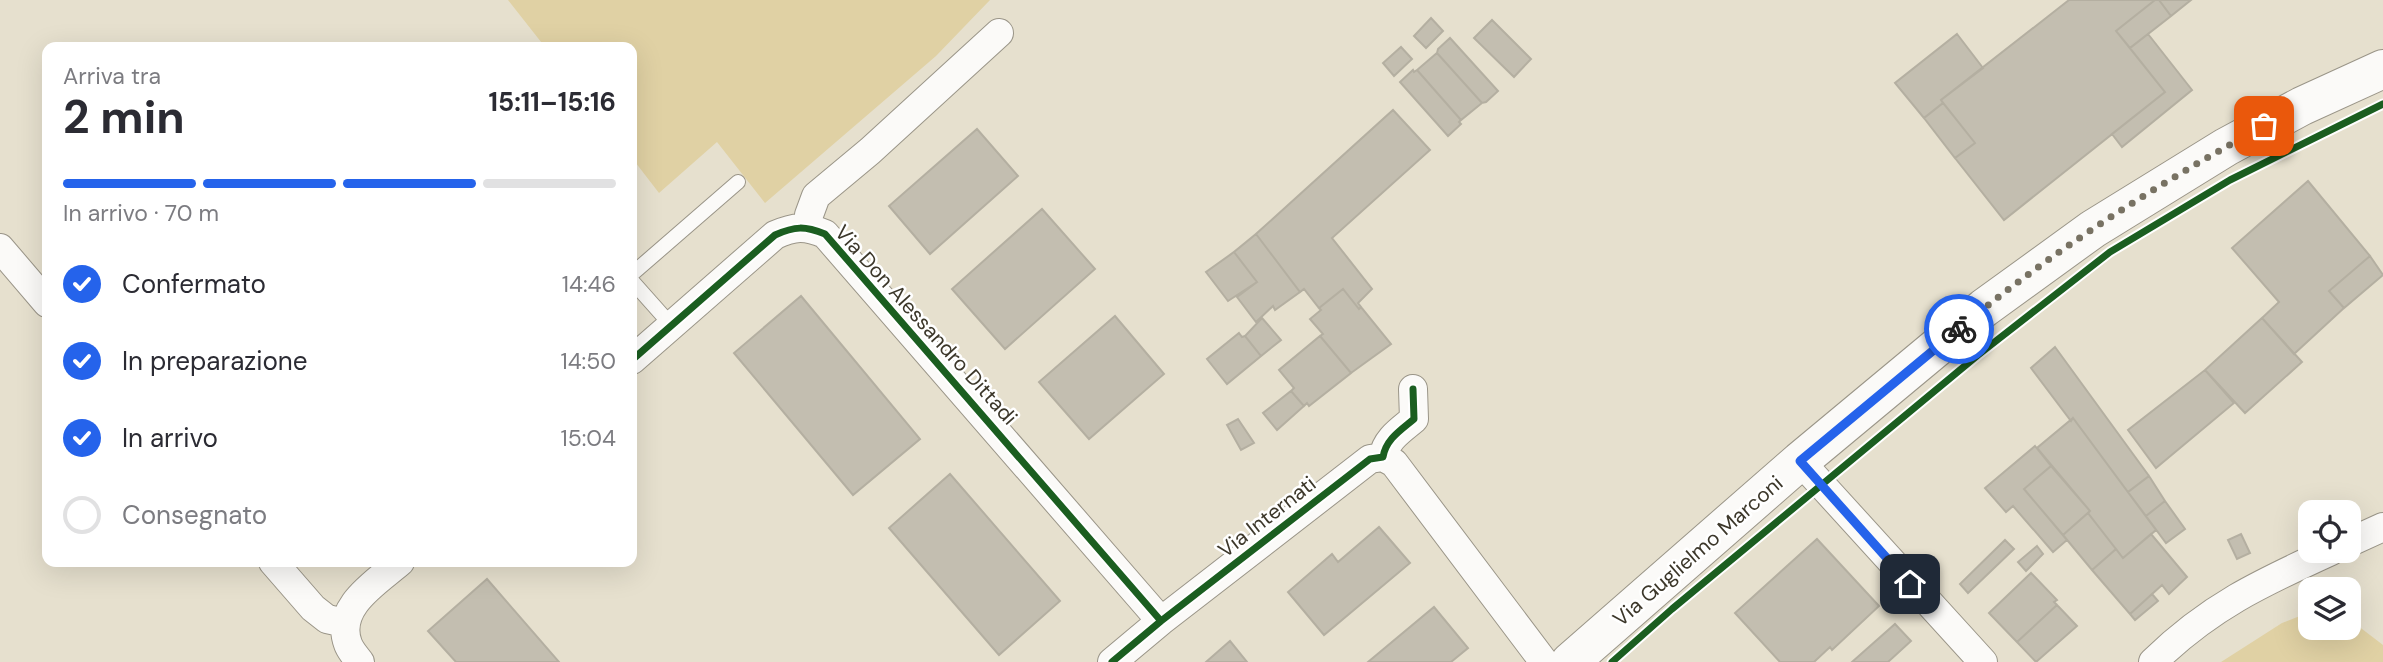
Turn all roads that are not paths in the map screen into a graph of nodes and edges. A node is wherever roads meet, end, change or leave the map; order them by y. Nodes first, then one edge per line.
1 (999, 33) dead end
2 (2383, 69) edge
3 (737, 183) dead end
4 (808, 227) junction
5 (0, 248) edge
6 (637, 270) edge
7 (637, 287) edge
8 (42, 297) edge
9 (671, 326) junction
10 (637, 356) edge
11 (1413, 388) dead end
12 (1383, 457) junction
13 (1800, 461) junction
14 (2383, 527) edge
15 (2361, 537) edge
16 (2305, 563) edge
17 (276, 567) edge
18 (394, 567) edge
19 (1161, 621) junction
20 (345, 623) junction
21 (360, 662) edge
22 (1112, 662) edge
23 (1544, 662) edge
24 (1570, 662) edge
25 (1983, 662) edge
26 (2153, 662) edge

1 - 4 street
2 - 13 main road, Via Guglielmo Marconi
3 - 6 lane
4 - 9 street, Via Don Alessandro Dittadi
4 - 19 street, Via Don Alessandro Dittadi
5 - 8 street
7 - 9 lane
9 - 10 street, Via Don Alessandro Dittadi
11 - 12 street, Via Internati
12 - 19 street, Via Internati
12 - 23 street
13 - 24 main road, Via Guglielmo Marconi
13 - 25 street
14 - 15 street
16 - 26 street
17 - 20 street
18 - 20 street
19 - 22 street, Via Internati
20 - 21 street

